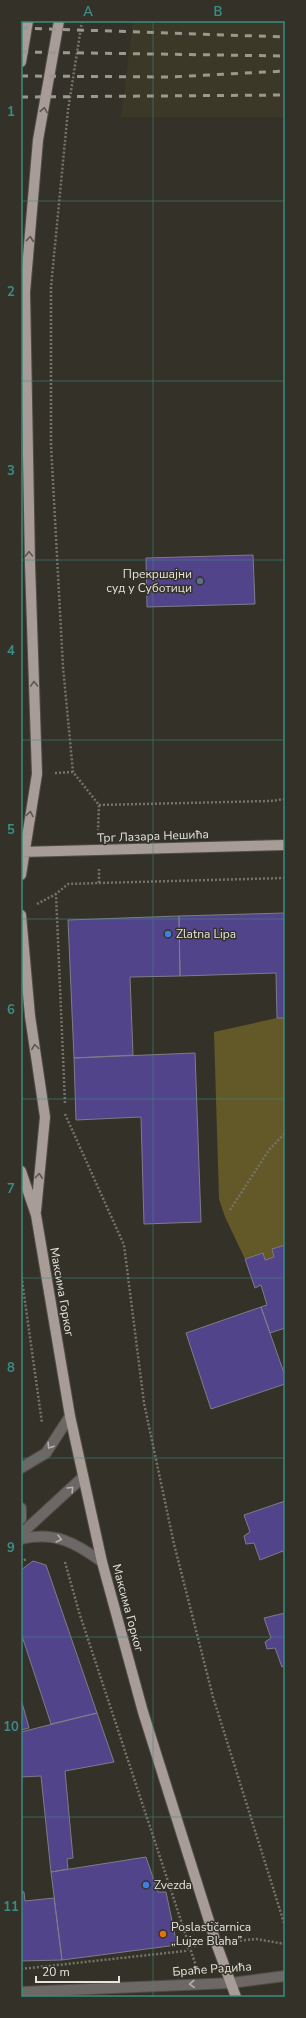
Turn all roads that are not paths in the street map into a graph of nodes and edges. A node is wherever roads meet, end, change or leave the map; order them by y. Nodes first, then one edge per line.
1 (28, 21) edge
2 (59, 21) edge
3 (21, 62) edge
4 (285, 845) edge
5 (22, 852) edge
6 (21, 875) edge
7 (21, 915) edge
8 (21, 1171) edge
9 (36, 1215) junction
10 (70, 1416) junction
11 (21, 1468) edge
12 (83, 1477) junction
13 (21, 1508) edge
14 (21, 1519) edge
15 (21, 1534) edge
16 (21, 1539) edge
17 (102, 1562) junction
18 (285, 1976) edge
19 (231, 1982) junction
20 (21, 1992) edge
21 (236, 1997) edge

1 - 3 main road
5 -> 2 main road
4 - 5 main road, Трг Лазара Нешића
5 - 6 main road
9 -> 7 main road, Максима Горког
8 - 9 main road, Максима Горког
9 - 10 main road, Максима Горког
10 -> 11 street
10 - 12 main road, Максима Горког
15 -> 12 street
12 - 17 main road, Максима Горког
13 - 14 street
16 - 17 street
17 - 19 main road, Максима Горког
18 - 19 street, Браће Радића
19 -> 20 street, Браће Радића
19 - 21 main road, Максима Горког

